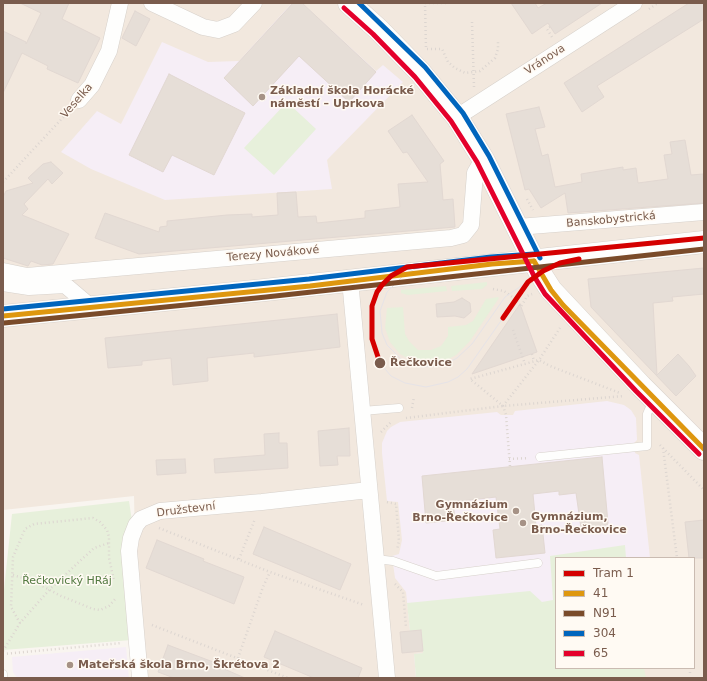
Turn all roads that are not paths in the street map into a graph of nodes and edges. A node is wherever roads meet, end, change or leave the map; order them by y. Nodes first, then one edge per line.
1 (120, 3) edge
2 (152, 3) edge
3 (254, 3) edge
4 (349, 3) edge
5 (634, 3) edge
6 (79, 100) road end
7 (458, 117) junction
8 (483, 159) junction
9 (704, 212) edge
10 (518, 227) junction
11 (704, 242) edge
12 (534, 261) junction
13 (3, 271) edge
14 (350, 280) junction
15 (3, 283) edge
16 (91, 307) junction
17 (3, 316) edge
18 (654, 399) junction
19 (399, 408) dead end
20 (362, 412) junction
21 (704, 449) edge
22 (537, 457) road end
23 (369, 490) junction
24 (382, 560) junction
25 (538, 563) dead end
26 (3, 674) edge
27 (3, 678) edge
28 (140, 678) edge
29 (387, 678) edge

1 - 6 street, Veselka
2 - 3 street
4 - 7 street
5 - 7 street, Vránova
7 - 8 street
8 - 10 street
8 - 13 street, Terezy Novákové
9 - 10 street, Banskobystrická
10 - 12 street
11 - 12 street
12 - 14 street
12 - 18 street
14 - 16 street
14 - 20 street
15 - 16 street
16 - 17 street
18 - 21 street
18 - 22 lane
19 - 20 lane
20 - 23 street
23 - 24 street
23 - 28 street, Družstevní
24 - 25 lane
24 - 29 street
26 - 27 lane

